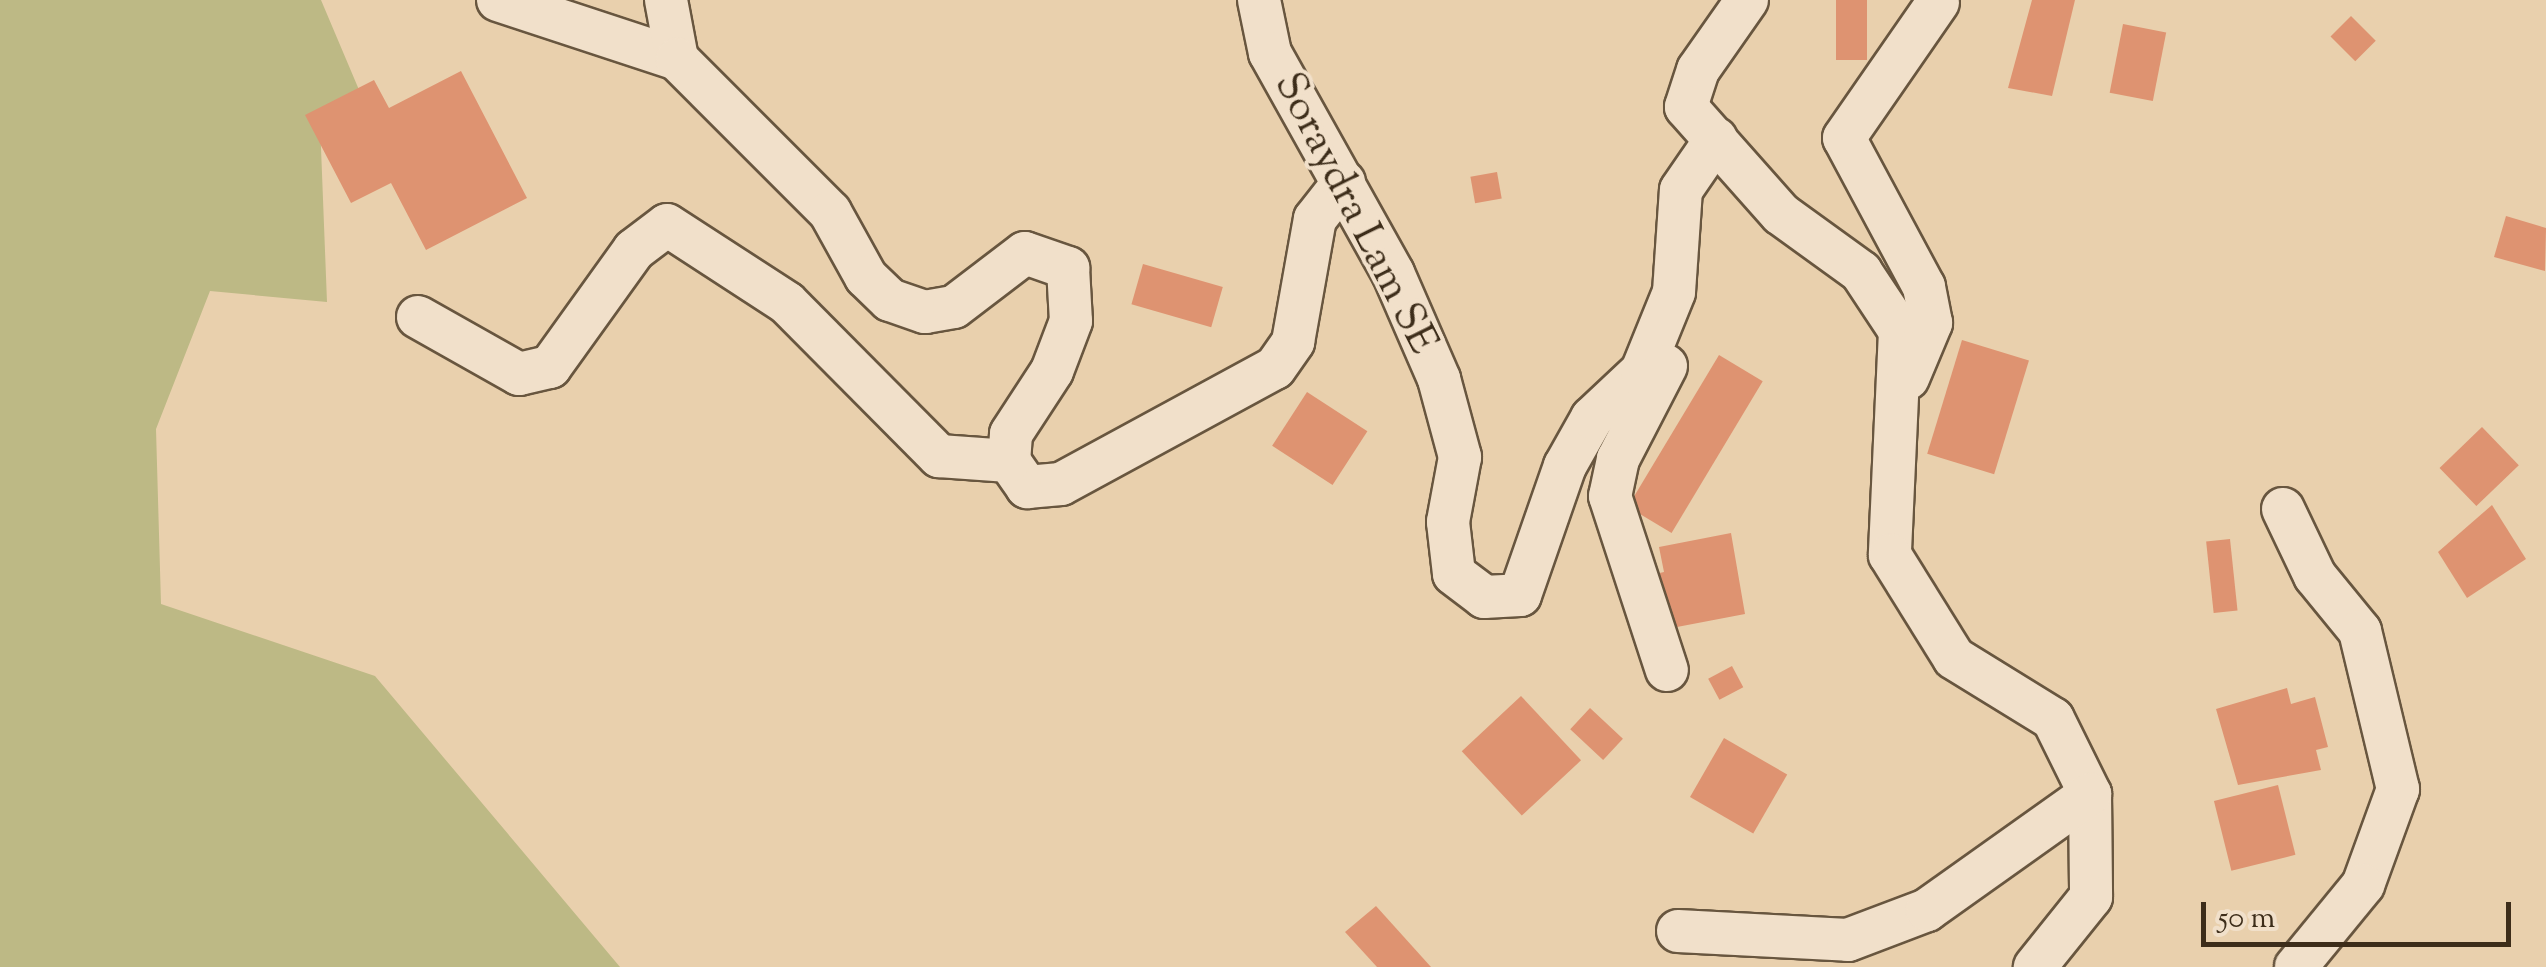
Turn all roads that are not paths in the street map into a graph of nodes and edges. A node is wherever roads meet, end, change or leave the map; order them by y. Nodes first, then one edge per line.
1 (498, 0) edge
2 (666, 0) edge
3 (1259, 0) edge
4 (1747, 0) edge
5 (1938, 2) edge
6 (677, 59) junction
7 (1716, 140) junction
8 (1344, 182) junction
9 (1674, 292) junction
10 (418, 317) dead end
11 (1902, 386) junction
12 (1009, 461) junction
13 (2283, 509) dead end
14 (1667, 670) dead end
15 (2090, 794) junction
16 (1678, 931) dead end
17 (2035, 967) edge
18 (2296, 967) edge

1 - 6 street
2 - 6 street
3 - 8 street, Soraydra Lam SE
4 - 7 street
5 - 11 street
6 - 12 street
7 - 9 street, Soraydra Lam SE
7 - 11 street
8 - 9 street, Soraydra Lam SE
8 - 12 street
9 - 14 street
10 - 12 street
11 - 15 street
13 - 18 street
15 - 16 street
15 - 17 street

